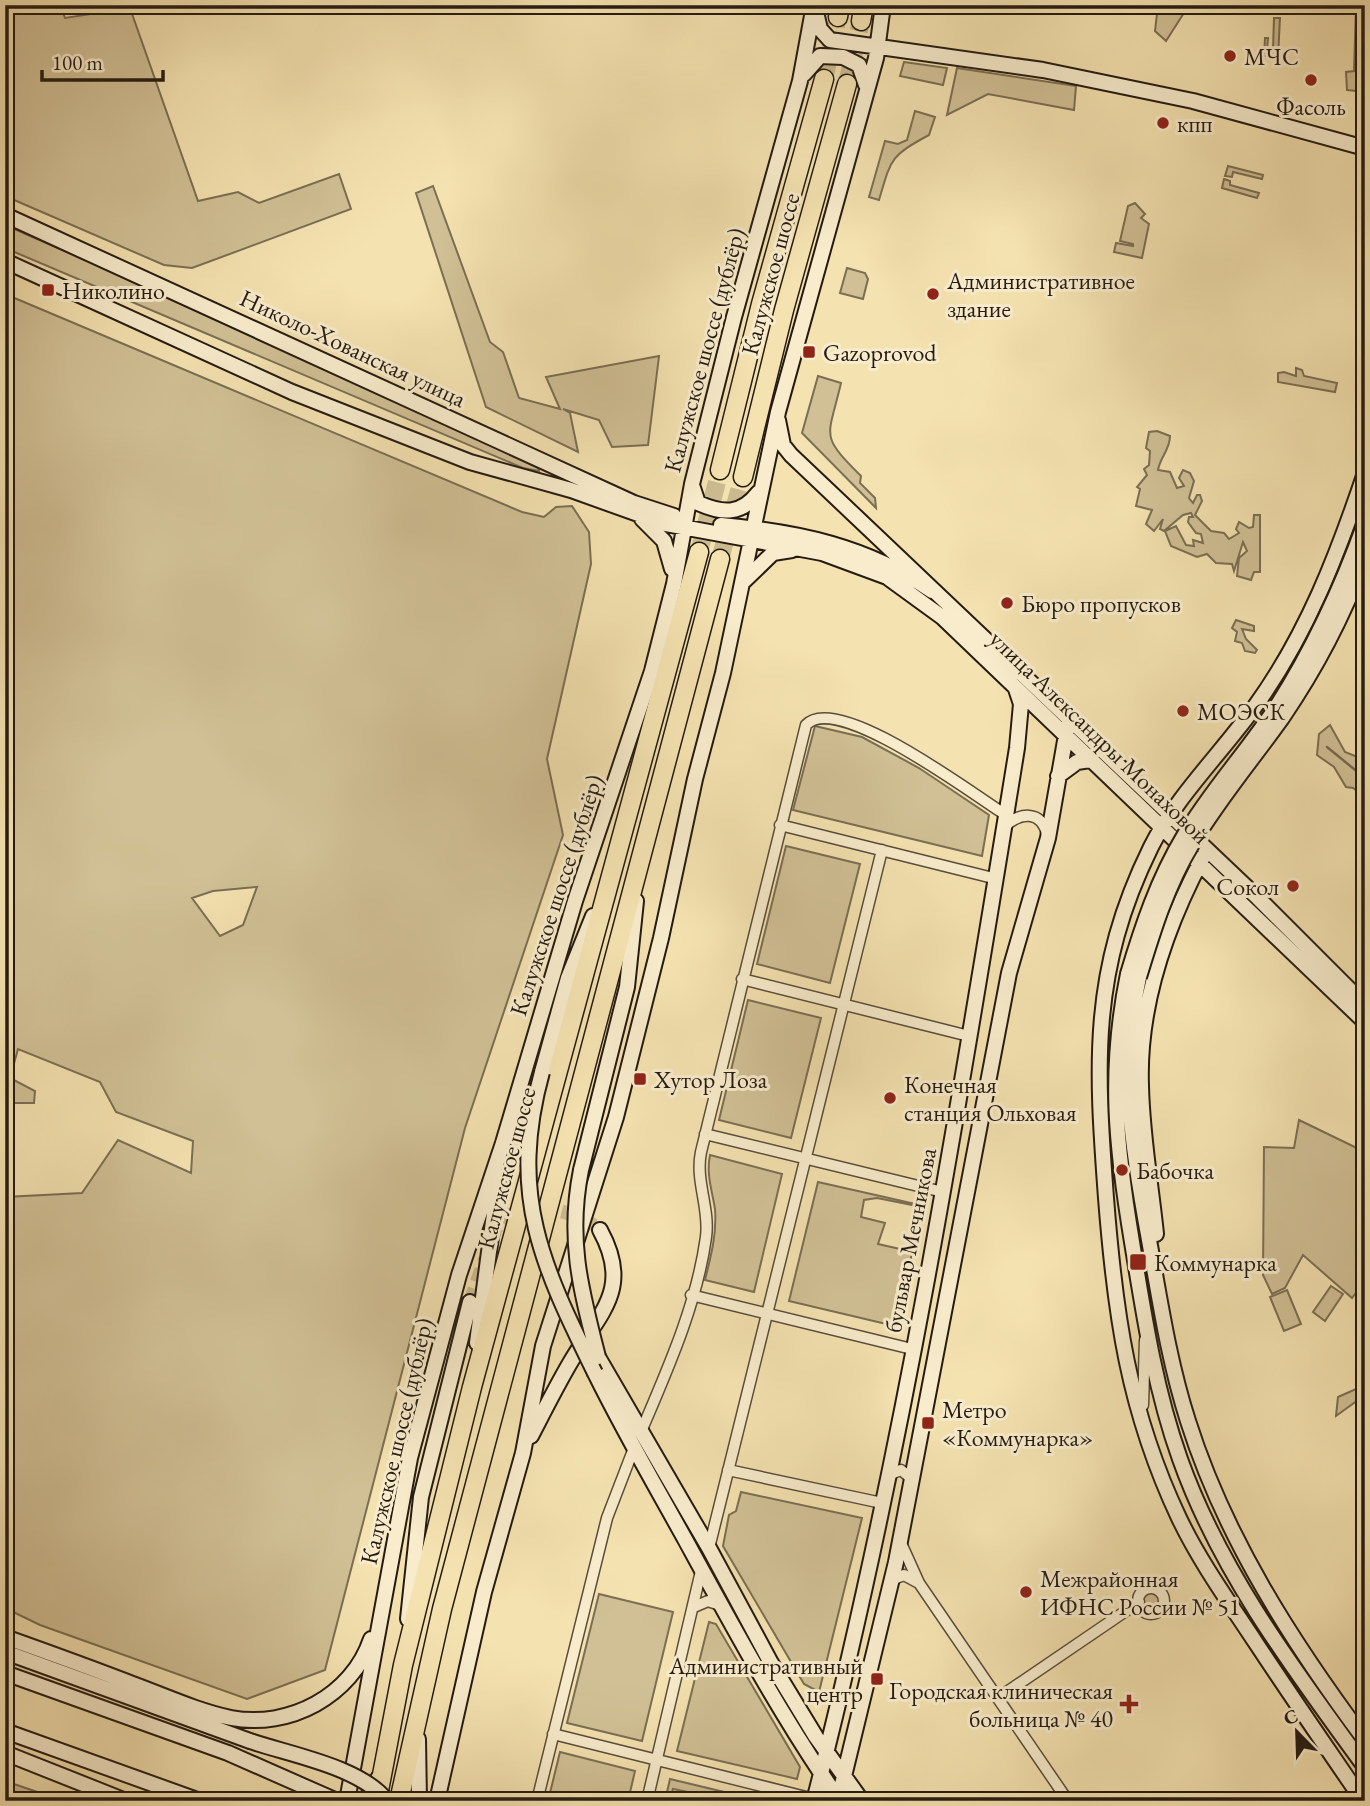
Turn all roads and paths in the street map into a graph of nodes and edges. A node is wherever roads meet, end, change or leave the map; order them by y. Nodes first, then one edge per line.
1 (815, 5) edge
2 (883, 5) edge
3 (877, 49) junction
4 (824, 79) tunnel mouth
5 (800, 81) junction
6 (847, 84) tunnel mouth
7 (867, 93) junction
8 (1365, 148) edge
9 (5, 215) edge
10 (5, 261) edge
11 (778, 412) junction
12 (720, 470) tunnel mouth
13 (1365, 473) edge
14 (744, 477) tunnel mouth
15 (692, 484) junction
16 (759, 492) junction
17 (658, 511) junction
18 (640, 516) junction
19 (683, 522) junction
20 (1365, 523) edge
21 (752, 533) junction
22 (770, 536) junction
23 (808, 550) junction
24 (699, 552) tunnel mouth
25 (1365, 556) edge
26 (1336, 558) junction
27 (720, 559) tunnel mouth
28 (1365, 565) edge
29 (743, 582) junction
30 (674, 584) junction
31 (932, 591) junction
32 (1014, 685) junction
33 (1041, 710) junction
34 (1065, 714) junction
35 (1066, 735) junction
36 (1017, 748) junction
37 (1090, 760) junction
38 (1058, 776) junction
39 (1172, 816) junction
40 (1005, 821) junction
41 (780, 825) junction
42 (1162, 829) junction
43 (1048, 838) junction
44 (1207, 849) junction
45 (882, 850) junction
46 (615, 863) junction
47 (1199, 864) junction
48 (639, 865) junction
49 (997, 879) junction
50 (1133, 976) junction
51 (742, 979) junction
52 (844, 1005) junction
53 (1365, 1005) edge
54 (1365, 1022) edge
55 (969, 1036) junction
56 (705, 1135) junction
57 (503, 1143) junction
58 (805, 1159) junction
59 (943, 1192) junction
60 (600, 1230) tunnel mouth
61 (1157, 1286) junction
62 (691, 1295) junction
63 (470, 1302) tunnel mouth
64 (767, 1313) junction
65 (1146, 1326) junction
66 (912, 1349) junction
67 (472, 1387) junction
68 (643, 1427) dead end
69 (1147, 1439) junction
70 (523, 1453) junction
71 (632, 1453) dead end
72 (728, 1470) junction
73 (888, 1475) junction
74 (912, 1479) junction
75 (882, 1503) junction
76 (716, 1517) junction
77 (691, 1518) junction
78 (900, 1539) junction
79 (709, 1548) junction
80 (701, 1571) junction
81 (891, 1580) junction
82 (919, 1583) junction
83 (384, 1590) junction
84 (1139, 1602) dead end
85 (720, 1605) junction
86 (695, 1606) junction
87 (5, 1637) edge
88 (5, 1652) edge
89 (403, 1665) junction
90 (5, 1673) edge
91 (998, 1698) junction
92 (417, 1714) junction
93 (5, 1731) edge
94 (553, 1734) junction
95 (1365, 1740) edge
96 (825, 1750) junction
97 (5, 1753) edge
98 (656, 1761) junction
99 (385, 1766) junction
100 (1365, 1767) edge
101 (821, 1774) junction
102 (844, 1774) junction
103 (189, 1798) edge
104 (439, 1798) edge
105 (814, 1800) edge
106 (839, 1800) edge
107 (126, 1801) edge
108 (200, 1801) edge
109 (337, 1801) edge
110 (347, 1801) edge
111 (365, 1801) edge
112 (377, 1801) edge
113 (387, 1801) edge
114 (399, 1801) edge
115 (419, 1801) edge
116 (537, 1801) edge
117 (647, 1801) edge
118 (862, 1801) edge
119 (1068, 1801) edge
120 (1363, 1801) edge

1 - 3 main road
1 - 5 main road, Калужское шоссе (дублёр)
2 - 3 main road
3 - 7 main road
3 - 8 main road
4 - 12 highway, Калужское шоссе
5 - 7 main road
5 - 15 main road, Калужское шоссе (дублёр)
6 - 14 highway, Калужское шоссе
7 - 11 main road
9 - 17 main road, Николо-Хованская улица
10 - 18 main road
11 - 16 main road
11 - 31 main road, улица Александры Монаховой
13 - 26 main road
15 - 16 main road
15 - 17 main road
15 - 19 main road, Калужское шоссе (дублёр)
16 - 21 main road
17 - 19 main road, Николо-Хованская улица
18 - 19 main road
18 - 30 main road
19 - 21 main road
19 - 30 main road, Калужское шоссе (дублёр)
20 - 50 main road, bridge
21 - 22 main road
21 - 29 main road
22 - 23 main road, улица Александры Монаховой
22 - 31 main road, улица Александры Монаховой
23 - 29 main road
23 - 32 main road, улица Александры Монаховой
24 - 46 highway, Калужское шоссе
25 - 50 main road, bridge
26 - 28 main road
26 - 39 main road
27 - 48 highway
29 - 70 main road
30 - 57 main road, Калужское шоссе (дублёр)
31 - 34 main road, улица Александры Монаховой
32 - 33 main road, улица Александры Монаховой
32 - 36 main road, бульвар Мечникова
33 - 34 main road
33 - 35 main road, улица Александры Монаховой
33 - 36 main road
34 - 35 main road, бульвар Мечникова
34 - 39 main road, улица Александры Монаховой
35 - 37 main road, улица Александры Монаховой
35 - 38 main road, бульвар Мечникова
36 - 40 main road, бульвар Мечникова
37 - 38 main road
37 - 42 main road, улица Александры Монаховой
38 - 43 main road, бульвар Мечникова
39 - 42 main road
39 - 44 main road, улица Александры Монаховой
40 - 41 street
40 - 43 street
40 - 49 main road, бульвар Мечникова
41 - 45 street
41 - 51 street
42 - 47 main road, улица Александры Монаховой
42 - 69 main road
43 - 74 main road, бульвар Мечникова
44 - 47 main road
44 - 53 main road, улица Александры Монаховой
45 - 49 street
45 - 52 street
46 - 67 highway, Калужское шоссе
46 - 80 main road, bridge
47 - 54 main road, улица Александры Монаховой
47 - 61 main road
48 - 77 main road, bridge
48 - 92 highway
49 - 55 main road, бульвар Мечникова
50 - 61 main road
50 - 65 main road
51 - 52 street
51 - 56 street
52 - 55 street
52 - 58 street
55 - 59 main road, бульвар Мечникова
56 - 58 street
56 - 62 street
57 - 67 main road
57 - 83 main road, Калужское шоссе (дублёр)
58 - 59 street
58 - 64 street
59 - 66 main road, бульвар Мечникова
60 - 70 main road
61 - 95 main road
62 - 64 street
62 - 68 street
63 - 89 main road
64 - 66 street
64 - 72 street
65 - 69 street
65 - 100 main road
66 - 73 main road, бульвар Мечникова
67 - 89 highway, Калужское шоссе
69 - 120 main road
70 - 104 main road
71 - 94 street
72 - 75 street
72 - 76 street
73 - 74 street
73 - 75 main road, бульвар Мечникова
74 - 78 main road, бульвар Мечникова
75 - 96 main road, бульвар Мечникова
76 - 77 street
76 - 79 street
77 - 79 main road
78 - 81 main road, бульвар Мечникова
78 - 82 street
79 - 96 main road
80 - 85 main road
80 - 86 street
81 - 82 street
81 - 102 main road, бульвар Мечникова
82 - 91 street
83 - 87 main road
83 - 110 main road, Калужское шоссе (дублёр)
84 - 91 street
85 - 86 street
85 - 101 main road
86 - 98 street
88 - 113 main road, bridge
89 - 99 highway, Калужское шоссе
90 - 109 main road
91 - 119 street
92 - 114 highway
92 - 115 main road
93 - 103 main road
94 - 98 street
94 - 116 street
96 - 101 main road, бульвар Мечникова
96 - 102 main road
97 - 107 main road
98 - 105 street
98 - 117 street
99 - 111 main road
99 - 112 highway, Калужское шоссе
101 - 105 main road, бульвар Мечникова
101 - 106 main road
102 - 106 main road, бульвар Мечникова
102 - 118 main road
103 - 108 main road

